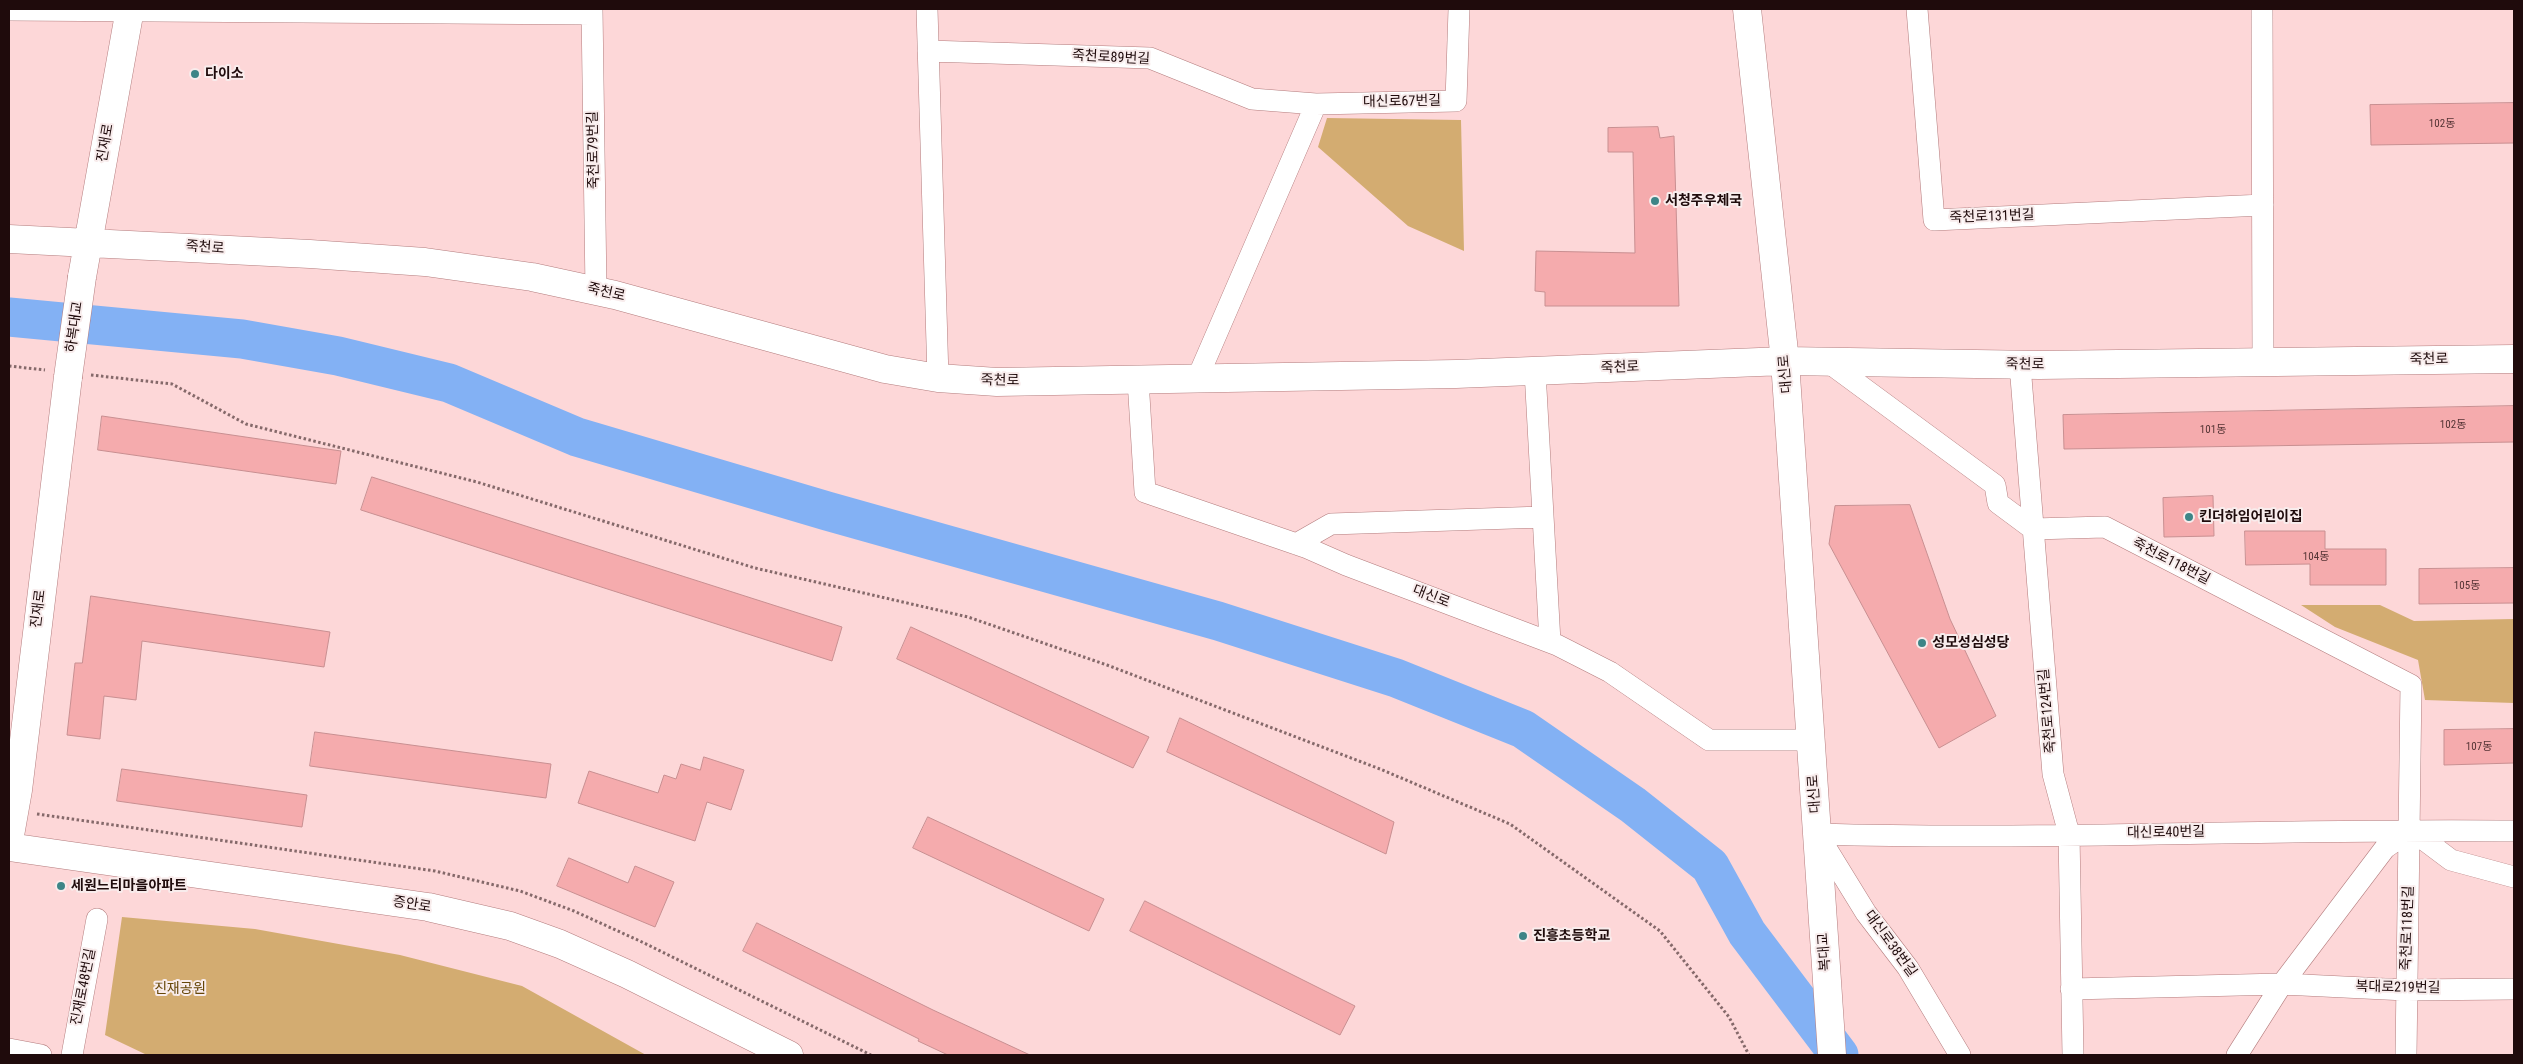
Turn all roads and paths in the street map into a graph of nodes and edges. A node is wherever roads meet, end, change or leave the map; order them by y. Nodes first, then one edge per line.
1 (130, 9) edge
2 (927, 9) edge
3 (1459, 9) edge
4 (1747, 9) edge
5 (1917, 9) edge
6 (2262, 9) edge
7 (9, 10) edge
8 (592, 11) edge
9 (928, 51) junction
10 (1316, 104) junction
11 (2263, 206) junction
12 (9, 239) edge
13 (88, 243) junction
14 (82, 277) joint
15 (596, 291) junction
16 (2514, 359) edge
17 (1785, 362) junction
18 (1828, 362) junction
19 (2263, 362) junction
20 (2020, 365) junction
21 (9, 366) edge
22 (1535, 371) junction
23 (67, 374) junction
24 (938, 378) junction
25 (1197, 378) junction
26 (1138, 380) junction
27 (1543, 517) junction
28 (2033, 529) junction
29 (1296, 544) junction
30 (1550, 642) junction
31 (1811, 740) junction
32 (2411, 830) junction
33 (2514, 832) edge
34 (2069, 834) junction
35 (9, 841) edge
36 (1818, 841) junction
37 (9, 847) edge
38 (2514, 877) edge
39 (97, 919) dead end
40 (2282, 984) junction
41 (2514, 988) edge
42 (2071, 989) junction
43 (2406, 990) junction
44 (9, 1049) edge
45 (41, 1055) edge
46 (72, 1055) edge
47 (789, 1055) edge
48 (1749, 1055) edge
49 (1832, 1055) edge
50 (1960, 1055) edge
51 (2073, 1055) edge
52 (2237, 1055) edge
53 (2406, 1055) edge

1 - 7 street
1 - 8 street
1 - 13 street, 진재로
2 - 9 street
3 - 10 street, 대신로67번길
4 - 17 street, 대신로
5 - 11 street, 죽천로131번길
6 - 11 street
8 - 15 street, 죽천로79번길
9 - 10 street, 죽천로89번길
9 - 24 street
10 - 25 street
11 - 19 street
12 - 13 street, 죽천로
13 - 14 street, 진재로
13 - 15 street, 죽천로
14 - 23 street, 하복대교, bridge
15 - 24 street, 죽천로
16 - 19 street, 죽천로
17 - 18 street, 죽천로
17 - 22 street, 죽천로
17 - 31 street, 대신로
18 - 20 street, 죽천로
18 - 28 street
19 - 20 street, 죽천로
20 - 28 street, 죽천로124번길
21 - 23 path
22 - 25 street, 죽천로
22 - 27 street
23 - 35 street, 진재로
23 - 48 path
24 - 26 street, 죽천로
25 - 26 street, 죽천로
26 - 29 street, 대신로
27 - 29 street
27 - 30 street
28 - 32 street, 죽천로118번길
28 - 34 street, 죽천로124번길
29 - 30 street, 대신로
30 - 31 street, 대신로
31 - 36 street, 대신로
32 - 33 street, 대신로40번길
32 - 34 street, 대신로40번길
32 - 38 street
32 - 40 street
32 - 43 street, 죽천로118번길
34 - 36 street, 대신로40번길
34 - 42 street, 죽천로124번길
36 - 49 street, 복대교
36 - 50 street, 대신로38번길
37 - 47 street, 증안로
39 - 46 street, 진재로48번길
40 - 42 street, 복대로219번길
40 - 43 street, 복대로219번길
40 - 52 street
41 - 43 street, 복대로219번길
42 - 51 street, 죽천로124번길
43 - 53 street, 죽천로118번길
44 - 45 street

